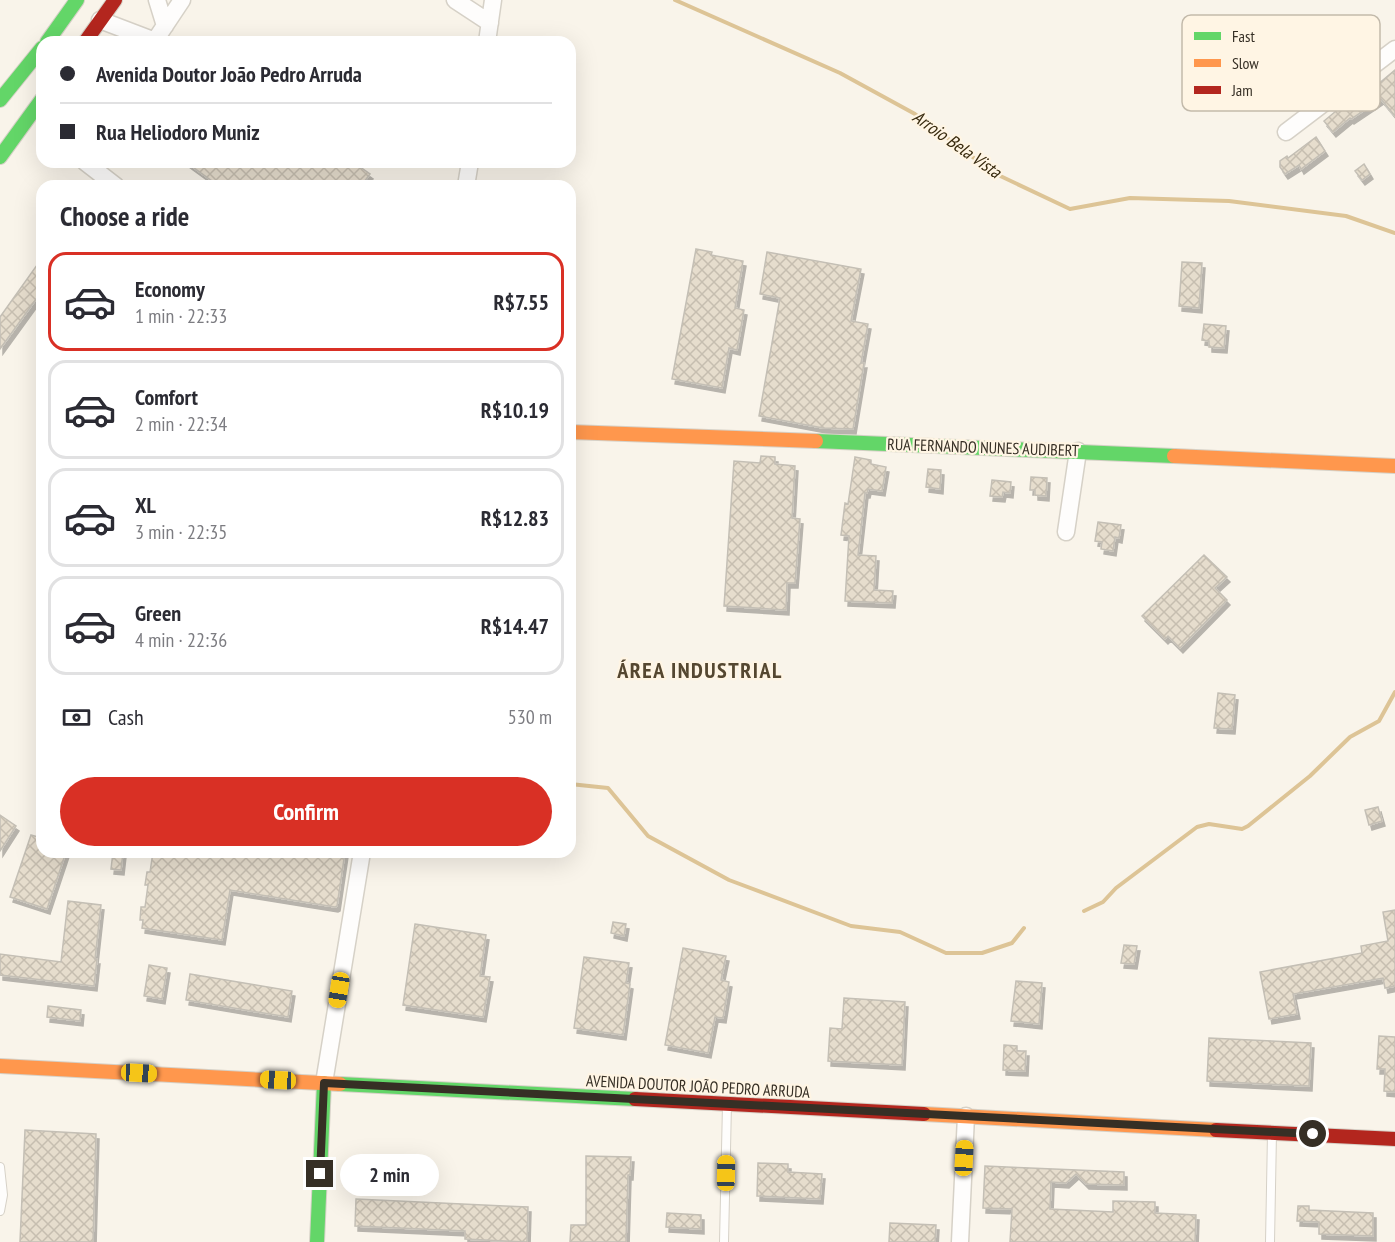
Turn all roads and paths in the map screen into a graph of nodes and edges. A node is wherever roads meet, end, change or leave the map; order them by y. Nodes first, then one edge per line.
1 (77, 0) edge
2 (115, 0) edge
3 (157, 0) edge
4 (182, 0) edge
5 (455, 0) edge
6 (494, 0) edge
7 (100, 20) junction
8 (490, 23) junction
9 (165, 26) junction
10 (51, 36) edge
11 (89, 36) edge
12 (139, 36) edge
13 (158, 36) edge
14 (488, 36) edge
15 (1395, 49) edge
16 (36, 55) edge
17 (1380, 60) edge
18 (0, 100) edge
19 (1314, 111) edge
20 (35, 118) edge
21 (1286, 132) dead end
22 (0, 157) edge
23 (93, 168) edge
24 (108, 180) edge
25 (576, 432) edge
26 (1078, 451) junction
27 (1395, 466) edge
28 (1066, 532) dead end
29 (361, 858) edge
30 (0, 1066) edge
31 (324, 1083) junction
32 (727, 1104) junction
33 (966, 1116) junction
34 (1272, 1132) junction
35 (1395, 1139) edge
36 (0, 1167) edge
37 (0, 1211) edge
38 (317, 1242) edge
39 (724, 1242) edge
40 (960, 1242) edge
41 (1270, 1242) edge

1 - 10 main road
2 - 7 main road
3 - 9 street
4 - 9 street
5 - 8 street
6 - 8 street
7 - 11 main road
7 - 12 street
8 - 14 street
9 - 13 street
15 - 17 street
16 - 18 main road
19 - 21 street
20 - 22 main road
23 - 24 street
25 - 26 main road, RUA FERNANDO NUNES AUDIBERT
26 - 27 main road, RUA FERNANDO NUNES AUDIBERT
26 - 28 street
29 - 31 street
30 - 31 main road, AVENIDA DOUTOR JOÃO PEDRO ARRUDA
31 - 32 main road, AVENIDA DOUTOR JOÃO PEDRO ARRUDA
31 - 38 main road
32 - 33 main road, AVENIDA DOUTOR JOÃO PEDRO ARRUDA
32 - 39 lane
33 - 34 main road, AVENIDA DOUTOR JOÃO PEDRO ARRUDA
33 - 40 street
34 - 35 main road, AVENIDA DOUTOR JOÃO PEDRO ARRUDA
34 - 41 lane
36 - 37 lane

